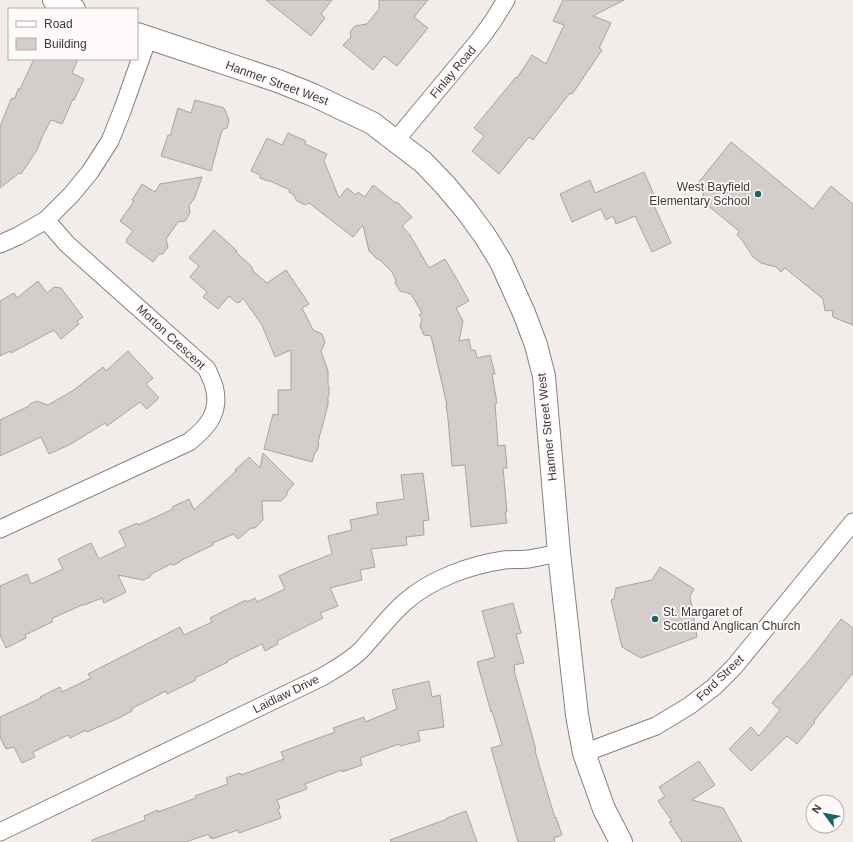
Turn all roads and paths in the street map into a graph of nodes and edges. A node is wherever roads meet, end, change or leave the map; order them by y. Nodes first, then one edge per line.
1 (54, 0) edge
2 (506, 0) edge
3 (72, 8) edge
4 (142, 36) edge
5 (138, 51) edge
6 (136, 60) edge
7 (396, 140) junction
8 (46, 220) junction
9 (0, 244) edge
10 (853, 522) edge
11 (0, 529) edge
12 (559, 553) junction
13 (584, 753) junction
14 (0, 832) edge
15 (622, 842) edge

1 - 3 street
2 - 7 street, Finlay Road
4 - 5 street
4 - 7 street, Hanmer Street West
6 - 8 street
7 - 12 street, Hanmer Street West
8 - 9 street
8 - 11 street, Morton Crescent
10 - 13 street, Ford Street
12 - 13 street, Hanmer Street West
12 - 14 street, Laidlaw Drive
13 - 15 street, Hanmer Street West

